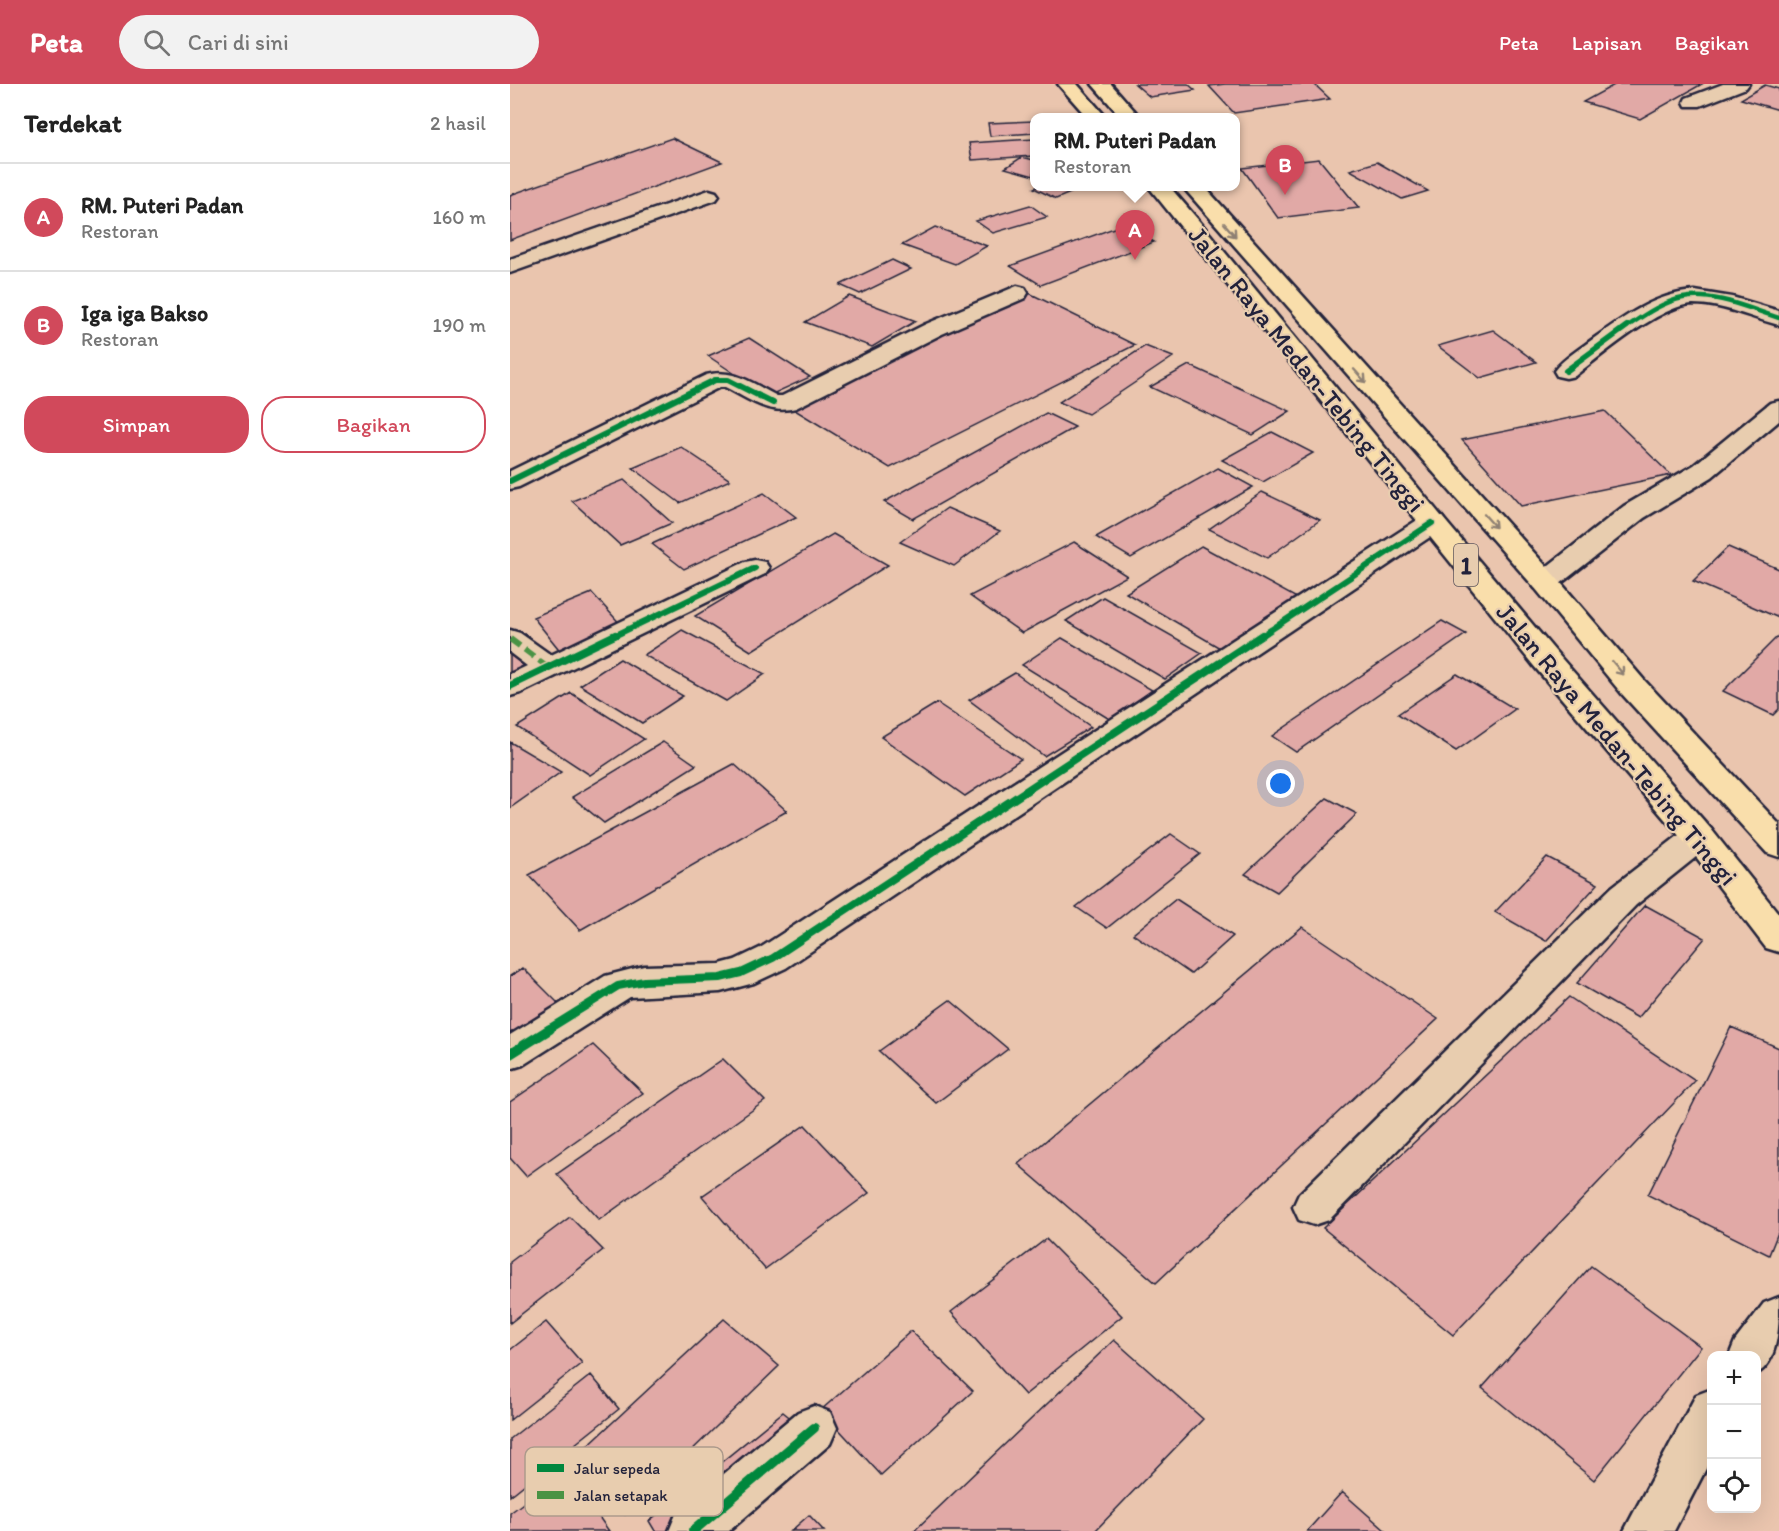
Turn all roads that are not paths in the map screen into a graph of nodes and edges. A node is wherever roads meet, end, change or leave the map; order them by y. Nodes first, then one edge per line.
1 (1067, 84) edge
2 (1101, 84) edge
3 (1740, 84) edge
4 (1693, 102) dead end
5 (1093, 113) edge
6 (1127, 113) edge
7 (1162, 191) edge
8 (1196, 191) edge
9 (709, 196) dead end
10 (510, 266) edge
11 (1017, 293) dead end
12 (1779, 318) edge
13 (1566, 371) dead end
14 (1779, 408) edge
15 (510, 481) edge
16 (1432, 523) junction
17 (755, 568) dead end
18 (1545, 582) junction
19 (510, 639) edge
20 (548, 667) junction
21 (510, 686) edge
22 (1699, 837) junction
23 (1779, 844) edge
24 (1779, 939) edge
25 (510, 1054) edge
26 (1314, 1207) dead end
27 (1779, 1317) edge
28 (1755, 1351) edge
29 (1707, 1419) edge
30 (814, 1428) dead end
31 (723, 1505) edge
32 (711, 1516) edge
33 (693, 1531) edge
34 (1647, 1531) edge

1 - 5 highway
2 - 6 highway
3 - 4 street
7 - 16 highway, Jalan Raya Medan-Tebing Tinggi / 1
8 -> 18 highway, Jalan Raya Medan-Tebing Tinggi / 1
9 - 10 street
11 - 15 street
12 - 13 street
14 - 18 street
16 - 22 highway, Jalan Raya Medan-Tebing Tinggi / 1
16 - 25 street
17 - 20 street
18 -> 23 highway, Jalan Raya Medan-Tebing Tinggi / 1
19 - 20 street
20 - 21 street
22 - 24 highway, Jalan Raya Medan-Tebing Tinggi / 1
22 - 26 street
27 - 28 street
29 - 34 street
30 - 31 street
32 - 33 street

